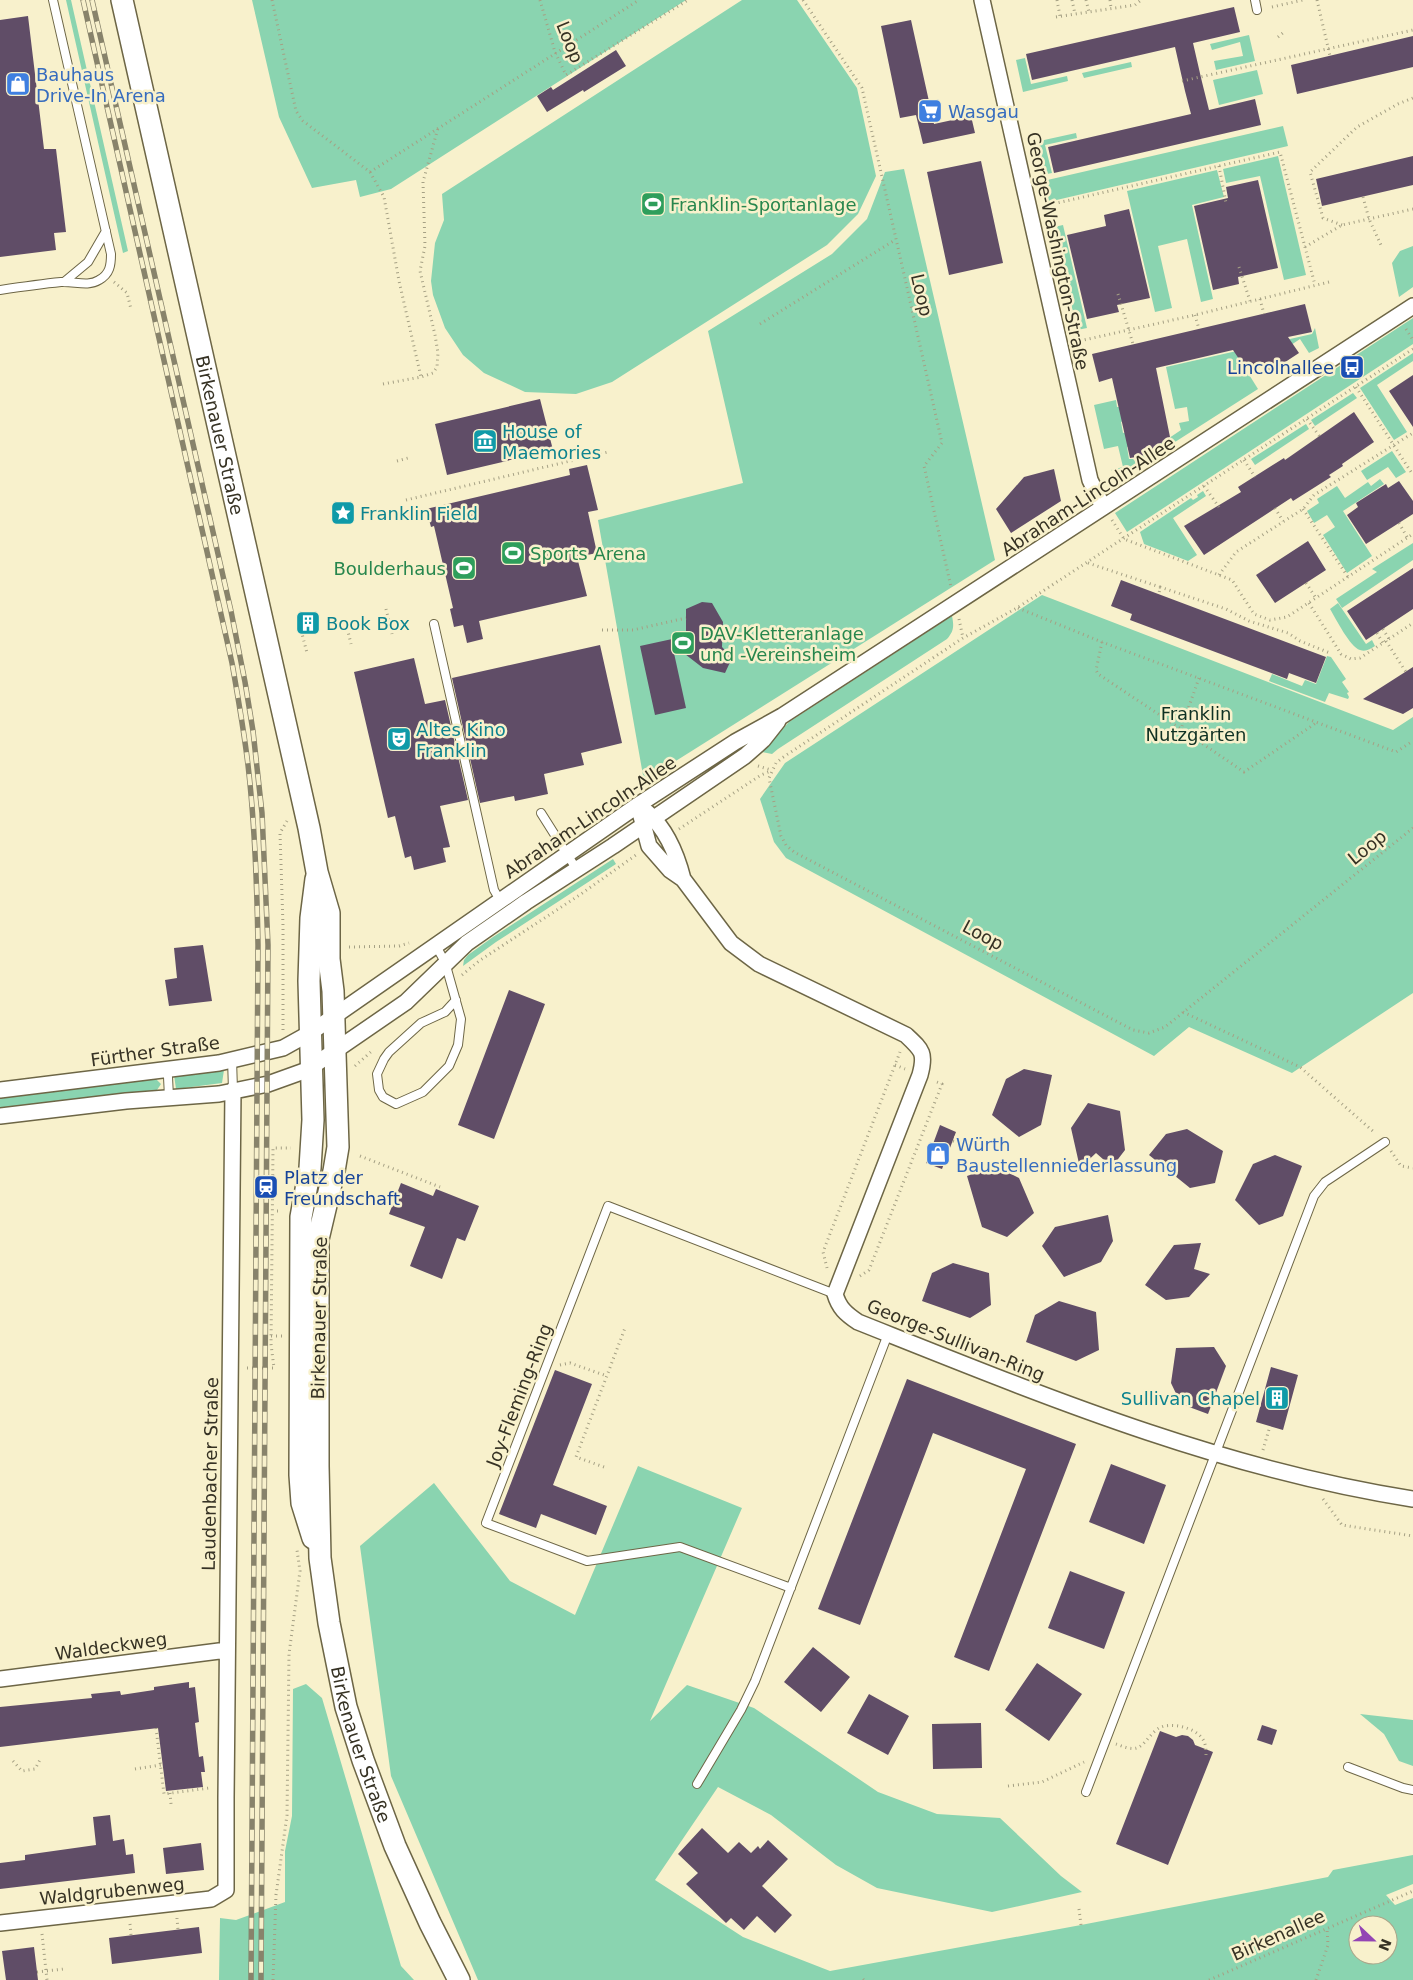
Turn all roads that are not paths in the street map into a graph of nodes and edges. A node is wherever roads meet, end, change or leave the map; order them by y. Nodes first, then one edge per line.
1 (53, 0) edge
2 (122, 0) edge
3 (982, 0) edge
4 (1254, 0) edge
5 (1257, 10) dead end
6 (106, 231) junction
7 (64, 282) junction
8 (0, 290) edge
9 (1413, 306) edge
10 (1103, 507) junction
11 (434, 624) dead end
12 (782, 716) junction
13 (638, 805) junction
14 (541, 813) dead end
15 (648, 822) junction
16 (568, 854) junction
17 (578, 870) junction
18 (317, 872) junction
19 (683, 879) junction
20 (500, 900) junction
21 (436, 946) junction
22 (446, 962) junction
23 (456, 1000) junction
24 (334, 1016) junction
25 (310, 1033) junction
26 (335, 1051) junction
27 (232, 1059) junction
28 (311, 1068) junction
29 (165, 1070) junction
30 (0, 1090) edge
31 (233, 1090) junction
32 (169, 1097) junction
33 (0, 1116) edge
34 (1385, 1142) road end
35 (835, 1294) junction
36 (888, 1334) junction
37 (1215, 1455) junction
38 (1413, 1499) edge
39 (320, 1558) junction
40 (790, 1588) junction
41 (227, 1650) junction
42 (0, 1679) edge
43 (1348, 1767) dead end
44 (697, 1784) dead end
45 (1413, 1790) edge
46 (1086, 1792) dead end
47 (226, 1890) joint
48 (0, 1923) edge
49 (430, 1923) junction
50 (444, 1980) edge
51 (459, 1980) edge

1 - 6 lane
2 - 18 street, Birkenauer Straße
3 - 10 street, George-Washington-Straße
4 - 5 lane
6 - 7 lane
6 - 7 lane
7 - 8 lane
9 - 10 street, Abraham-Lincoln-Allee
10 - 12 street, Abraham-Lincoln-Allee
11 - 20 lane
12 - 13 street, Abraham-Lincoln-Allee
12 - 15 street, Abraham-Lincoln-Allee
13 - 15 street
13 - 16 street, Abraham-Lincoln-Allee
14 - 16 lane
15 - 17 street, Abraham-Lincoln-Allee
15 - 19 street
15 - 19 street
16 - 17 lane
16 - 20 street, Abraham-Lincoln-Allee
17 - 22 street, Abraham-Lincoln-Allee
18 - 24 street, Birkenauer Straße
18 - 25 street, Birkenauer Straße
19 - 35 street
20 - 21 street, Abraham-Lincoln-Allee
21 - 22 lane
21 - 24 street, Abraham-Lincoln-Allee
22 - 23 lane
22 - 26 street, Abraham-Lincoln-Allee
23 - 23 lane
24 - 25 street, Fürther Straße
24 - 26 street, Birkenauer Straße
25 - 27 street, Fürther Straße
25 - 28 street, Birkenauer Straße
26 - 28 street, Abraham-Lincoln-Allee
26 - 39 street, Birkenauer Straße
27 - 29 street, Fürther Straße
27 - 31 lane, Laudenbacher Straße
28 - 31 street
28 - 39 street, Birkenauer Straße
29 - 30 street, Fürther Straße
29 - 32 lane
31 - 32 street
31 - 41 street, Laudenbacher Straße
32 - 33 street
34 - 37 lane
35 - 36 street, George-Sullivan-Ring
35 - 40 lane, Joy-Fleming-Ring
36 - 37 street, George-Sullivan-Ring
36 - 40 lane
37 - 38 street, George-Sullivan-Ring
37 - 46 lane
39 - 49 street, Birkenauer Straße
40 - 44 lane
41 - 42 street, Waldeckweg
41 - 47 street, Laudenbacher Straße
43 - 45 lane
47 - 48 street, Waldgrubenweg
49 - 50 street, Birkenauer Straße
49 - 51 street, Birkenauer Straße

